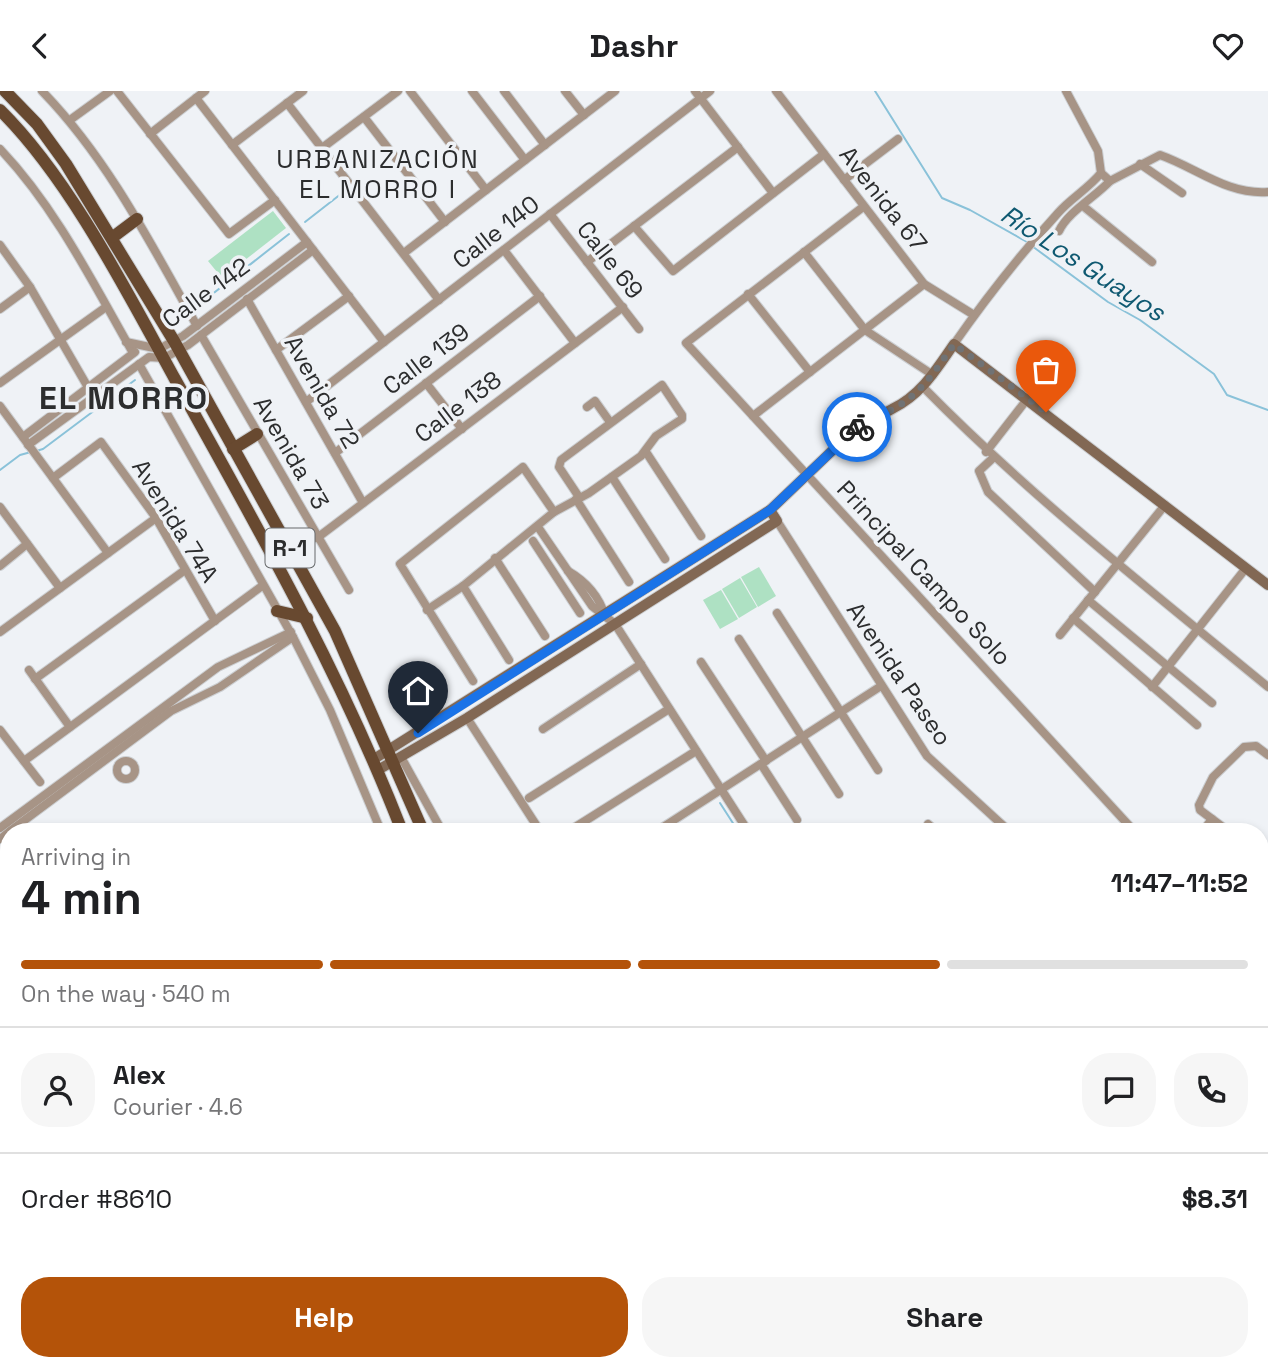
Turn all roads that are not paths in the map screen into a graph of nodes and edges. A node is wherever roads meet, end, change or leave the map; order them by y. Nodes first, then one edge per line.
1 (5, 91) edge
2 (41, 91) edge
3 (110, 91) edge
4 (117, 91) edge
5 (205, 91) edge
6 (303, 91) edge
7 (398, 91) edge
8 (410, 91) edge
9 (472, 91) edge
10 (504, 91) edge
11 (565, 91) edge
12 (615, 91) edge
13 (710, 91) edge
14 (776, 91) edge
15 (1066, 91) edge
16 (698, 95) edge
17 (196, 98) junction
18 (287, 103) junction
19 (0, 110) edge
20 (584, 115) junction
21 (364, 117) junction
22 (70, 120) junction
23 (150, 134) junction
24 (898, 139) dead end
25 (232, 145) junction
26 (545, 145) junction
27 (738, 147) junction
28 (322, 148) junction
29 (824, 154) junction
30 (2, 155) edge
31 (525, 160) junction
32 (1140, 164) junction
33 (1101, 173) junction
34 (844, 180) junction
35 (1110, 181) junction
36 (486, 190) junction
37 (1268, 192) edge
38 (773, 193) junction
39 (1182, 193) dead end
40 (275, 200) junction
41 (1083, 206) junction
42 (863, 207) junction
43 (550, 214) junction
44 (137, 219) junction
45 (445, 222) junction
46 (634, 226) junction
47 (1059, 231) dead end
48 (113, 237) junction
49 (307, 242) junction
50 (0, 245) edge
51 (313, 250) junction
52 (504, 250) junction
53 (804, 251) junction
54 (404, 253) junction
55 (587, 262) junction
56 (1152, 262) dead end
57 (924, 284) junction
58 (30, 287) junction
59 (748, 294) junction
60 (349, 296) junction
61 (540, 296) junction
62 (247, 299) junction
63 (439, 300) junction
64 (106, 307) junction
65 (623, 307) junction
66 (0, 309) edge
67 (974, 315) junction
68 (197, 326) junction
69 (639, 329) dead end
70 (864, 330) junction
71 (201, 335) junction
72 (60, 338) junction
73 (126, 342) junction
74 (384, 342) junction
75 (575, 343) junction
76 (954, 344) junction
77 (177, 346) junction
78 (143, 347) junction
79 (276, 350) junction
80 (133, 353) junction
81 (161, 353) junction
82 (139, 363) junction
83 (810, 372) junction
84 (933, 375) junction
85 (0, 383) edge
86 (426, 383) junction
87 (923, 387) junction
88 (91, 392) junction
89 (1028, 398) junction
90 (306, 403) junction
91 (0, 406) edge
92 (587, 407) dead end
93 (753, 417) junction
94 (610, 422) junction
95 (461, 429) junction
96 (257, 434) junction
97 (29, 446) junction
98 (233, 449) junction
99 (646, 451) junction
100 (986, 452) junction
101 (335, 453) junction
102 (993, 458) junction
103 (807, 475) junction
104 (612, 477) junction
105 (53, 478) junction
106 (578, 498) junction
107 (363, 503) junction
108 (1165, 505) junction
109 (0, 507) edge
110 (770, 510) junction
111 (554, 512) junction
112 (156, 518) junction
113 (777, 521) junction
114 (538, 527) junction
115 (701, 536) dead end
116 (317, 538) junction
117 (533, 541) dead end
118 (27, 544) junction
119 (108, 553) junction
120 (558, 557) junction
121 (495, 558) junction
122 (665, 559) dead end
123 (547, 563) junction
124 (1116, 565) junction
125 (0, 566) edge
126 (1246, 568) junction
127 (185, 570) junction
128 (629, 582) dead end
129 (1268, 585) edge
130 (262, 586) junction
131 (463, 586) junction
132 (60, 588) junction
133 (349, 590) dead end
134 (1095, 591) junction
135 (1088, 600) junction
136 (427, 610) junction
137 (277, 611) junction
138 (580, 613) dead end
139 (777, 613) dead end
140 (605, 616) junction
141 (307, 618) junction
142 (1073, 618) junction
143 (215, 621) junction
144 (615, 624) junction
145 (1199, 630) junction
146 (0, 632) edge
147 (292, 635) junction
148 (1059, 635) dead end
149 (545, 636) dead end
150 (738, 639) dead end
151 (509, 660) dead end
152 (701, 662) dead end
153 (641, 664) junction
154 (1168, 667) junction
155 (29, 670) dead end
156 (35, 679) junction
157 (473, 681) dead end
158 (192, 685) junction
159 (881, 686) junction
160 (1153, 687) junction
161 (1268, 687) edge
162 (200, 698) junction
163 (1212, 703) dead end
164 (460, 707) junction
165 (669, 709) junction
166 (841, 713) junction
167 (467, 718) junction
168 (1196, 725) dead end
169 (69, 727) junction
170 (543, 729) dead end
171 (0, 730) edge
172 (802, 738) junction
173 (113, 748) junction
174 (696, 751) junction
175 (1268, 755) edge
176 (394, 757) junction
177 (24, 761) junction
178 (120, 763) dead end
179 (763, 763) junction
180 (376, 764) junction
181 (355, 766) junction
182 (878, 770) dead end
183 (360, 778) junction
184 (40, 782) dead end
185 (721, 790) junction
186 (839, 794) dead end
187 (528, 798) dead end
188 (1212, 819) junction
189 (797, 821) dead end
190 (7, 823) edge
191 (20, 823) edge
192 (378, 823) edge
193 (399, 823) edge
194 (420, 823) edge
195 (438, 823) edge
196 (535, 823) edge
197 (582, 823) edge
198 (669, 823) edge
199 (743, 823) edge
200 (1000, 823) edge
201 (1127, 823) edge
202 (1209, 823) edge
203 (1217, 823) edge

1 - 48 main road, R-1
2 - 22 street
3 - 22 street
4 - 23 street
5 - 17 street
6 - 18 street
7 - 21 street
8 - 36 street
9 - 31 street
10 - 26 street
11 - 20 street
12 - 20 street
13 - 16 street, Calle 140
14 - 29 street, Avenida 67
15 - 33 street
16 - 27 street
16 - 43 street, Calle 140
17 - 23 street
17 - 25 street
18 - 25 street
18 - 28 street
19 - 81 main road, R-1
20 - 26 street
21 - 28 street
21 - 45 street
22 - 44 street
23 - 40 street
24 - 34 street
25 - 40 street
26 - 31 street
27 - 38 street
27 - 46 street
28 - 54 street
29 - 34 street, Avenida 67
29 - 38 street
30 - 64 street
31 - 36 street
32 - 35 street
32 - 37 street
32 - 39 street
33 - 35 street
33 - 67 street
34 - 42 street, Avenida 67
35 - 41 street
36 - 45 street
38 - 46 street
40 - 49 street
41 - 47 street
41 - 56 street
42 - 53 street
42 - 57 street, Avenida 67
43 - 52 street, Calle 140
43 - 55 street, Calle 69
44 - 48 main road
44 - 68 street
45 - 54 street
46 - 55 street
48 - 77 main road, R-1
49 - 51 street
49 - 68 street, Calle 142
50 - 58 street
51 - 60 street
51 - 62 street, Calle 142
52 - 61 street
52 - 63 street, Calle 140
53 - 59 street
53 - 70 street
54 - 63 street
55 - 65 street, Calle 69
57 - 67 street, Avenida 67
57 - 70 street
58 - 66 street
58 - 72 street
59 - 83 street
59 - 93 street, Principal Campo Solo
60 - 74 street
60 - 79 street
61 - 75 street
61 - 86 street, Calle 139
62 - 71 street, Calle 142
62 - 79 street, Avenida 72
63 - 74 street, Calle 140
64 - 72 street
64 - 73 street
65 - 69 street, Calle 69
65 - 75 street, Calle 138
67 - 76 street
68 - 77 street, Calle 142
70 - 83 street
70 - 84 street
71 - 77 street, Calle 142
71 - 96 street, Avenida 73
72 - 85 street
72 - 88 street
73 - 78 street
73 - 80 street
74 - 90 street, Calle 140
75 - 95 street, Calle 138
76 - 84 street
76 - 89 street
77 - 81 street, Calle 142
77 - 98 main road, R-1
78 - 80 street, Calle 142
78 - 81 street, Calle 142
79 - 90 street, Avenida 72
80 - 88 street, Calle 142
81 - 82 street, Calle 142
81 - 141 main road, R-1
82 - 88 street, Calle 142
82 - 130 street
83 - 93 street
84 - 87 street
86 - 95 street
86 - 101 street, Calle 139
87 - 100 street
87 - 103 street
88 - 97 street, Calle 142
89 - 100 street
89 - 108 street
90 - 101 street, Avenida 72
91 - 97 street
92 - 94 street
93 - 103 street, Principal Campo Solo
94 - 99 street
94 - 106 street
95 - 107 street, Calle 138
96 - 98 main road
96 - 116 street, Avenida 73
97 - 105 street
98 - 176 main road, R-1
99 - 104 street
99 - 115 street
100 - 102 street
101 - 107 street, Avenida 72
102 - 124 street
102 - 134 street
103 - 110 street
103 - 201 street, Principal Campo Solo
104 - 106 street
104 - 122 street
105 - 112 street, Avenida 74A
105 - 119 street
106 - 111 street
106 - 128 street
107 - 116 street, Calle 138
108 - 124 street
108 - 126 street
109 - 118 street
110 - 113 street
110 - 140 street
111 - 114 street
111 - 136 street
112 - 119 street
112 - 127 street, Avenida 74A
113 - 144 street
113 - 159 street, Avenida Paseo
114 - 120 street
114 - 121 street
116 - 133 street, Avenida 73
117 - 123 street
118 - 125 street
118 - 132 street
119 - 132 street
120 - 123 street
120 - 140 street
121 - 131 street
121 - 149 street
123 - 138 street
124 - 134 street
124 - 145 street
126 - 129 street
126 - 145 street
127 - 143 street, Avenida 74A
127 - 156 street
130 - 137 street
130 - 143 street
131 - 136 street
131 - 151 street
132 - 146 street
134 - 135 street
135 - 142 street
135 - 154 street
136 - 157 street
137 - 141 main road
137 - 147 street
139 - 166 street
140 - 144 street
140 - 164 street
141 - 180 main road, R-1
142 - 148 street
142 - 160 street
143 - 169 street
144 - 153 street
144 - 167 street
145 - 154 street
145 - 161 street
147 - 158 street
147 - 162 street
147 - 181 street
150 - 172 street
152 - 179 street
153 - 165 street
153 - 170 street
154 - 160 street
154 - 163 street
155 - 156 street
156 - 169 street
158 - 162 street
158 - 173 street
159 - 166 street
159 - 200 street, Avenida Paseo
160 - 168 street
162 - 173 street
164 - 167 street
164 - 176 street
165 - 174 street
165 - 187 street
166 - 172 street
166 - 182 street
167 - 176 street
167 - 196 street
169 - 177 street
171 - 177 street
172 - 179 street
172 - 186 street
173 - 178 street
173 - 190 street
173 - 191 street
174 - 185 street
174 - 197 street
175 - 188 street
176 - 180 street
176 - 194 main road, R-1
176 - 195 street
177 - 184 street
179 - 185 street
179 - 189 street
180 - 181 street
180 - 183 street
180 - 193 main road, R-1
181 - 183 street
183 - 192 street
185 - 198 street
185 - 199 street
188 - 202 street
188 - 203 street

